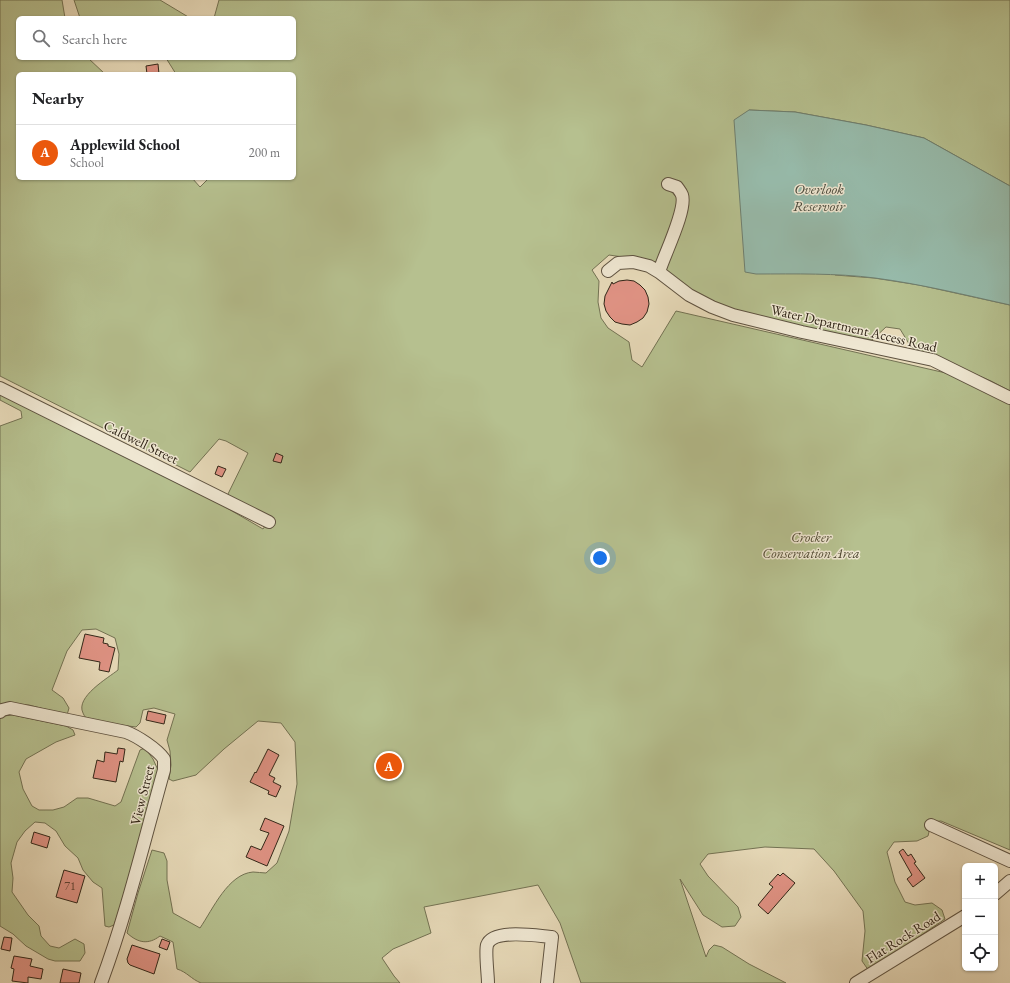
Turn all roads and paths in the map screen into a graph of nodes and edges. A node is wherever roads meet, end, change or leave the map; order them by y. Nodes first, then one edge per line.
1 (668, 184) dead end
2 (608, 271) dead end
3 (659, 272) junction
4 (0, 388) edge
5 (1010, 398) edge
6 (269, 522) dead end
7 (0, 712) edge
8 (931, 825) dead end
9 (1010, 860) edge
10 (1010, 881) edge
11 (998, 891) edge
12 (962, 918) edge
13 (101, 983) edge
14 (488, 983) edge
15 (547, 983) edge
16 (856, 983) edge

1 - 3 street
2 - 3 street, Water Department Access Road
3 - 5 street, Water Department Access Road
4 - 6 street, Caldwell Street
7 - 13 street, View Street
8 - 9 street
10 - 11 street
12 - 16 street, Flat Rock Road
14 - 15 street

